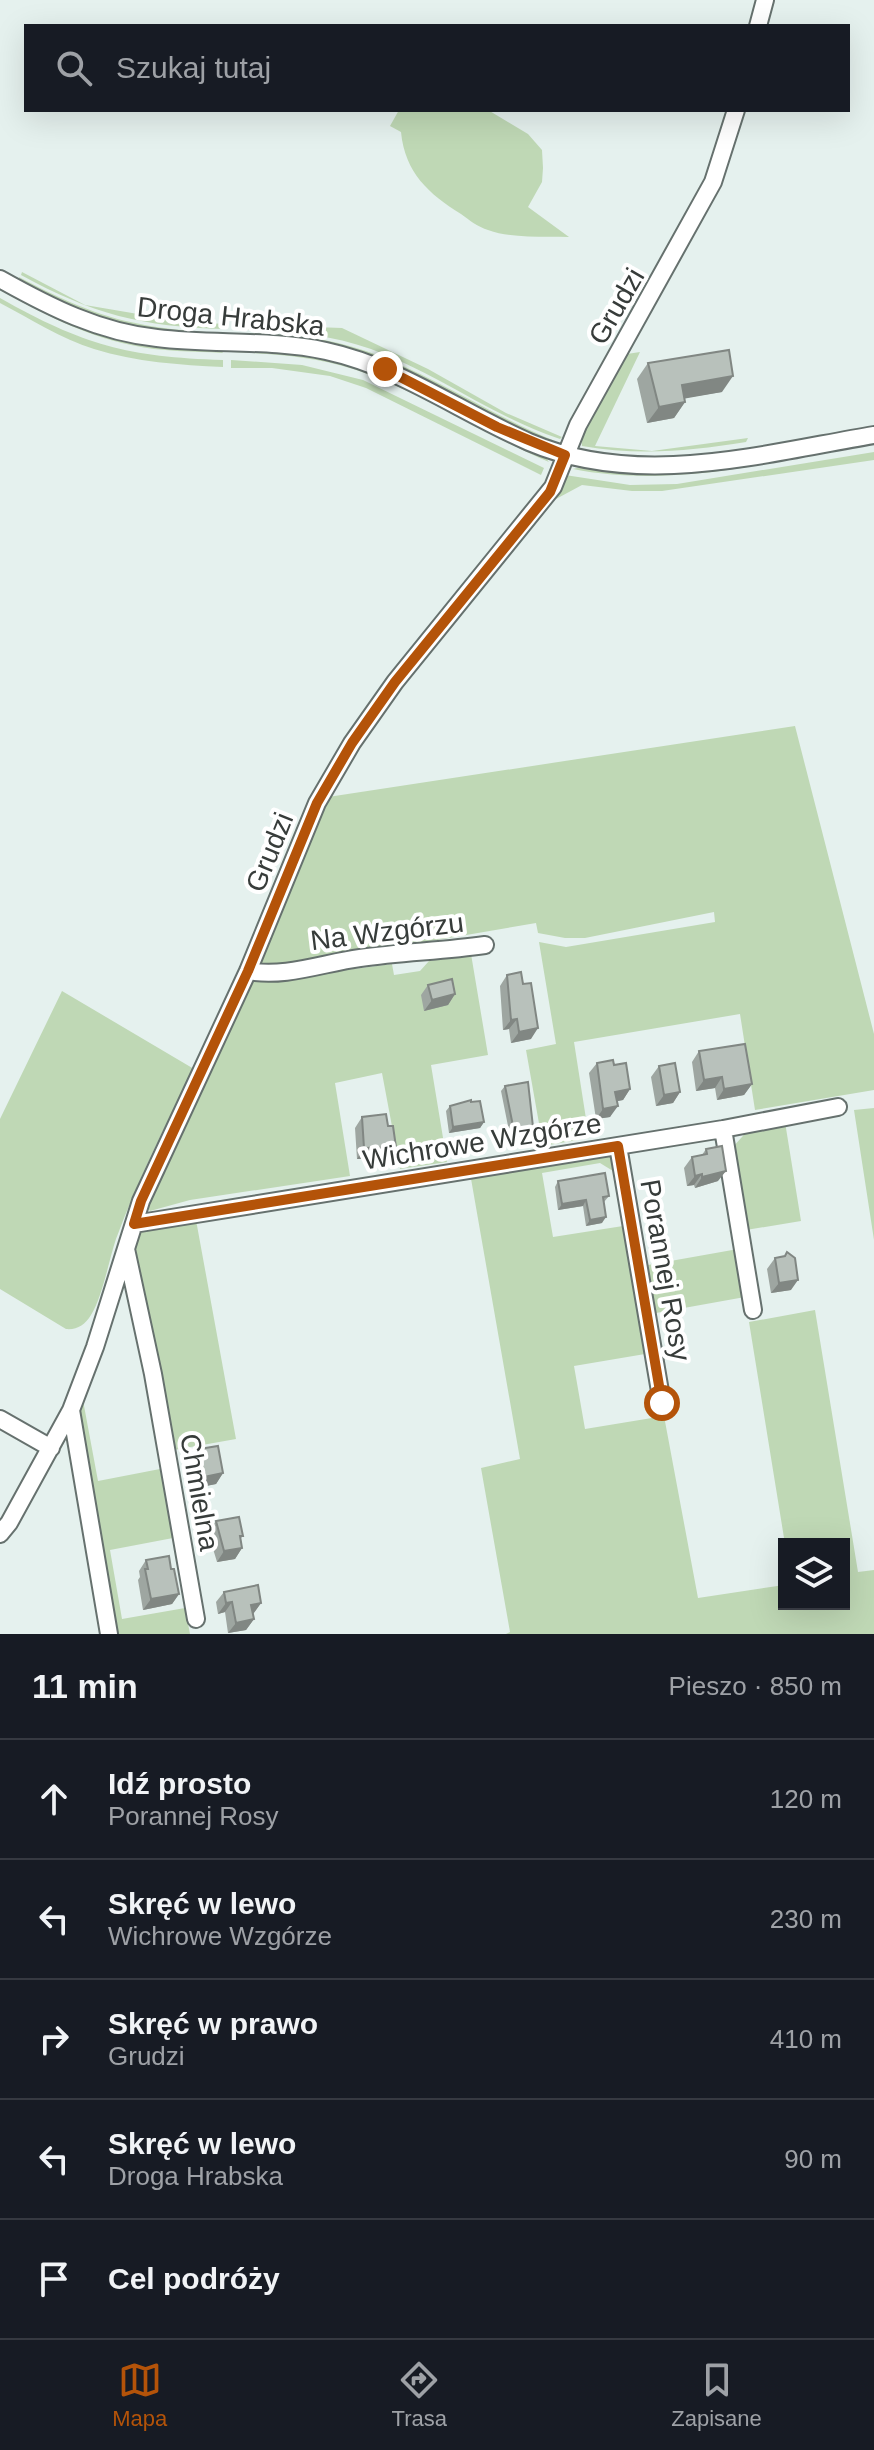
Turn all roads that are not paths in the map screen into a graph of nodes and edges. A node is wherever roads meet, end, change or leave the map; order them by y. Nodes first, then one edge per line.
1 (765, 0) edge
2 (759, 24) edge
3 (735, 112) edge
4 (0, 279) edge
5 (874, 435) edge
6 (565, 455) junction
7 (485, 945) dead end
8 (248, 971) junction
9 (838, 1107) dead end
10 (723, 1129) junction
11 (618, 1146) junction
12 (134, 1224) junction
13 (126, 1247) junction
14 (753, 1310) dead end
15 (662, 1403) dead end
16 (71, 1410) junction
17 (0, 1419) edge
18 (51, 1448) junction
19 (0, 1534) edge
20 (196, 1619) dead end
21 (109, 1634) edge

1 - 2 street
3 - 6 street, Grudzi
4 - 6 street, Droga Hrabska
5 - 6 street, Droga Hrabska
6 - 8 street, Grudzi
7 - 8 street, Na Wzgórzu
8 - 12 street, Grudzi
9 - 10 street, Wichrowe Wzgórze
10 - 11 street, Wichrowe Wzgórze
10 - 14 street
11 - 12 street, Wichrowe Wzgórze
11 - 15 street, Porannej Rosy
12 - 13 street, Grudzi
13 - 16 street, Grudzi
13 - 20 street, Chmielna
16 - 18 street, Grudzi
16 - 21 street
17 - 18 street
18 - 19 street, Grudzi

